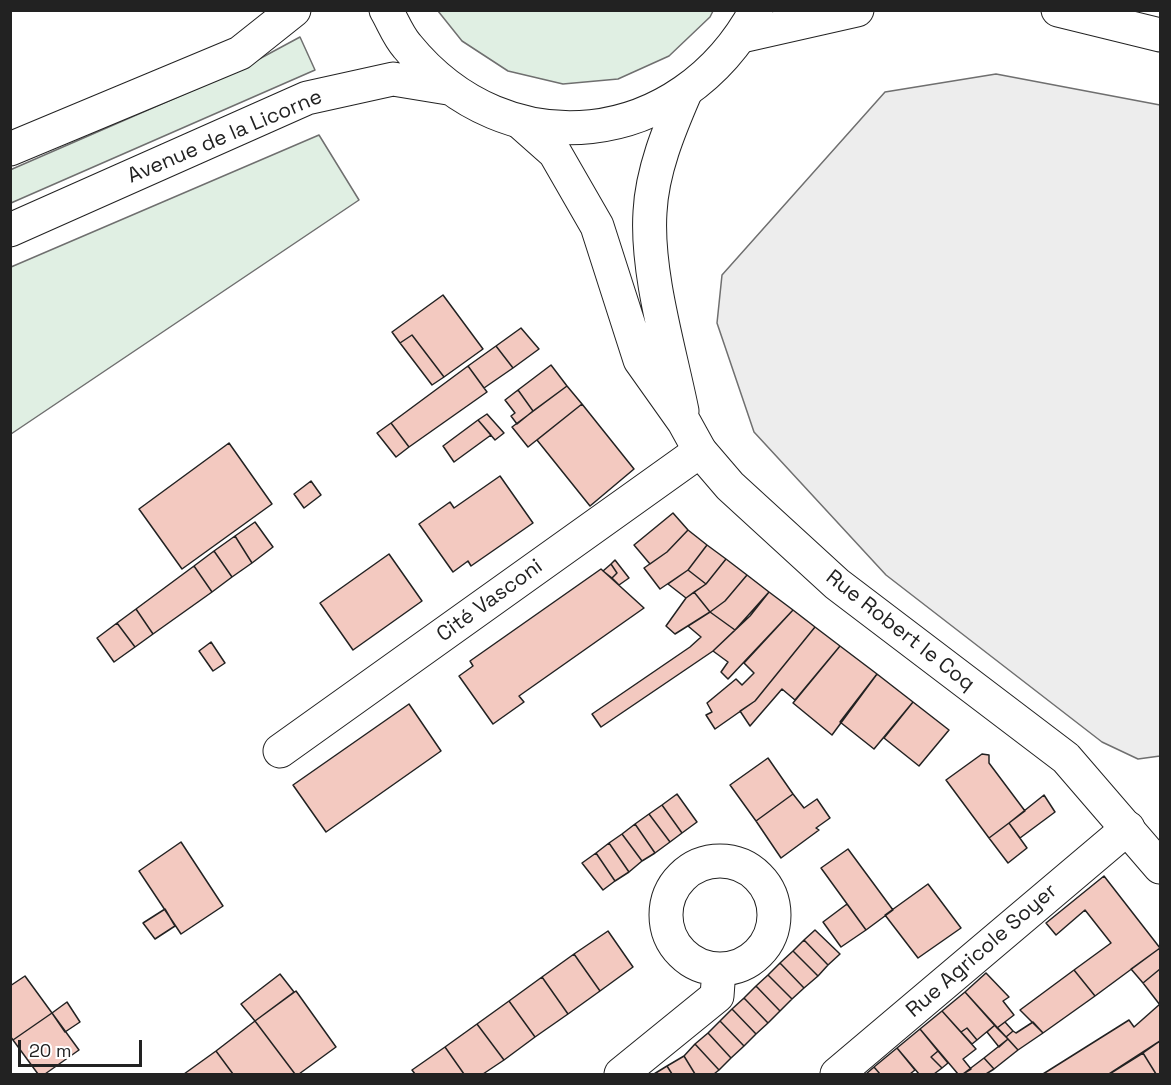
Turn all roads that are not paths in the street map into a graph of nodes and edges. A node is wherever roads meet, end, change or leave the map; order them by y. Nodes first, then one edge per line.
1 (294, 10) edge
2 (387, 10) edge
3 (857, 10) edge
4 (1058, 10) edge
5 (749, 23) edge
6 (1161, 35) edge
7 (447, 88) junction
8 (685, 93) junction
9 (519, 122) junction
10 (10, 149) edge
11 (10, 230) edge
12 (684, 422) junction
13 (700, 451) junction
14 (280, 751) dead end
15 (1128, 828) junction
16 (1161, 867) edge
17 (719, 969) dead end
18 (621, 1074) edge
19 (837, 1074) edge

1 - 10 street
2 - 7 street
3 - 5 street
4 - 6 street
5 - 8 street
7 - 9 street
7 - 11 street, Avenue de la Licorne
8 - 9 street
8 - 12 street, Rue Robert le Coq
9 - 12 street, Rue Robert le Coq
12 - 13 street, Rue Robert le Coq
13 - 14 street, Cité Vasconi
13 - 15 street, Rue Robert le Coq
15 - 16 street, Rue Robert le Coq
15 - 19 street, Rue Agricole Soyer
17 - 18 street

